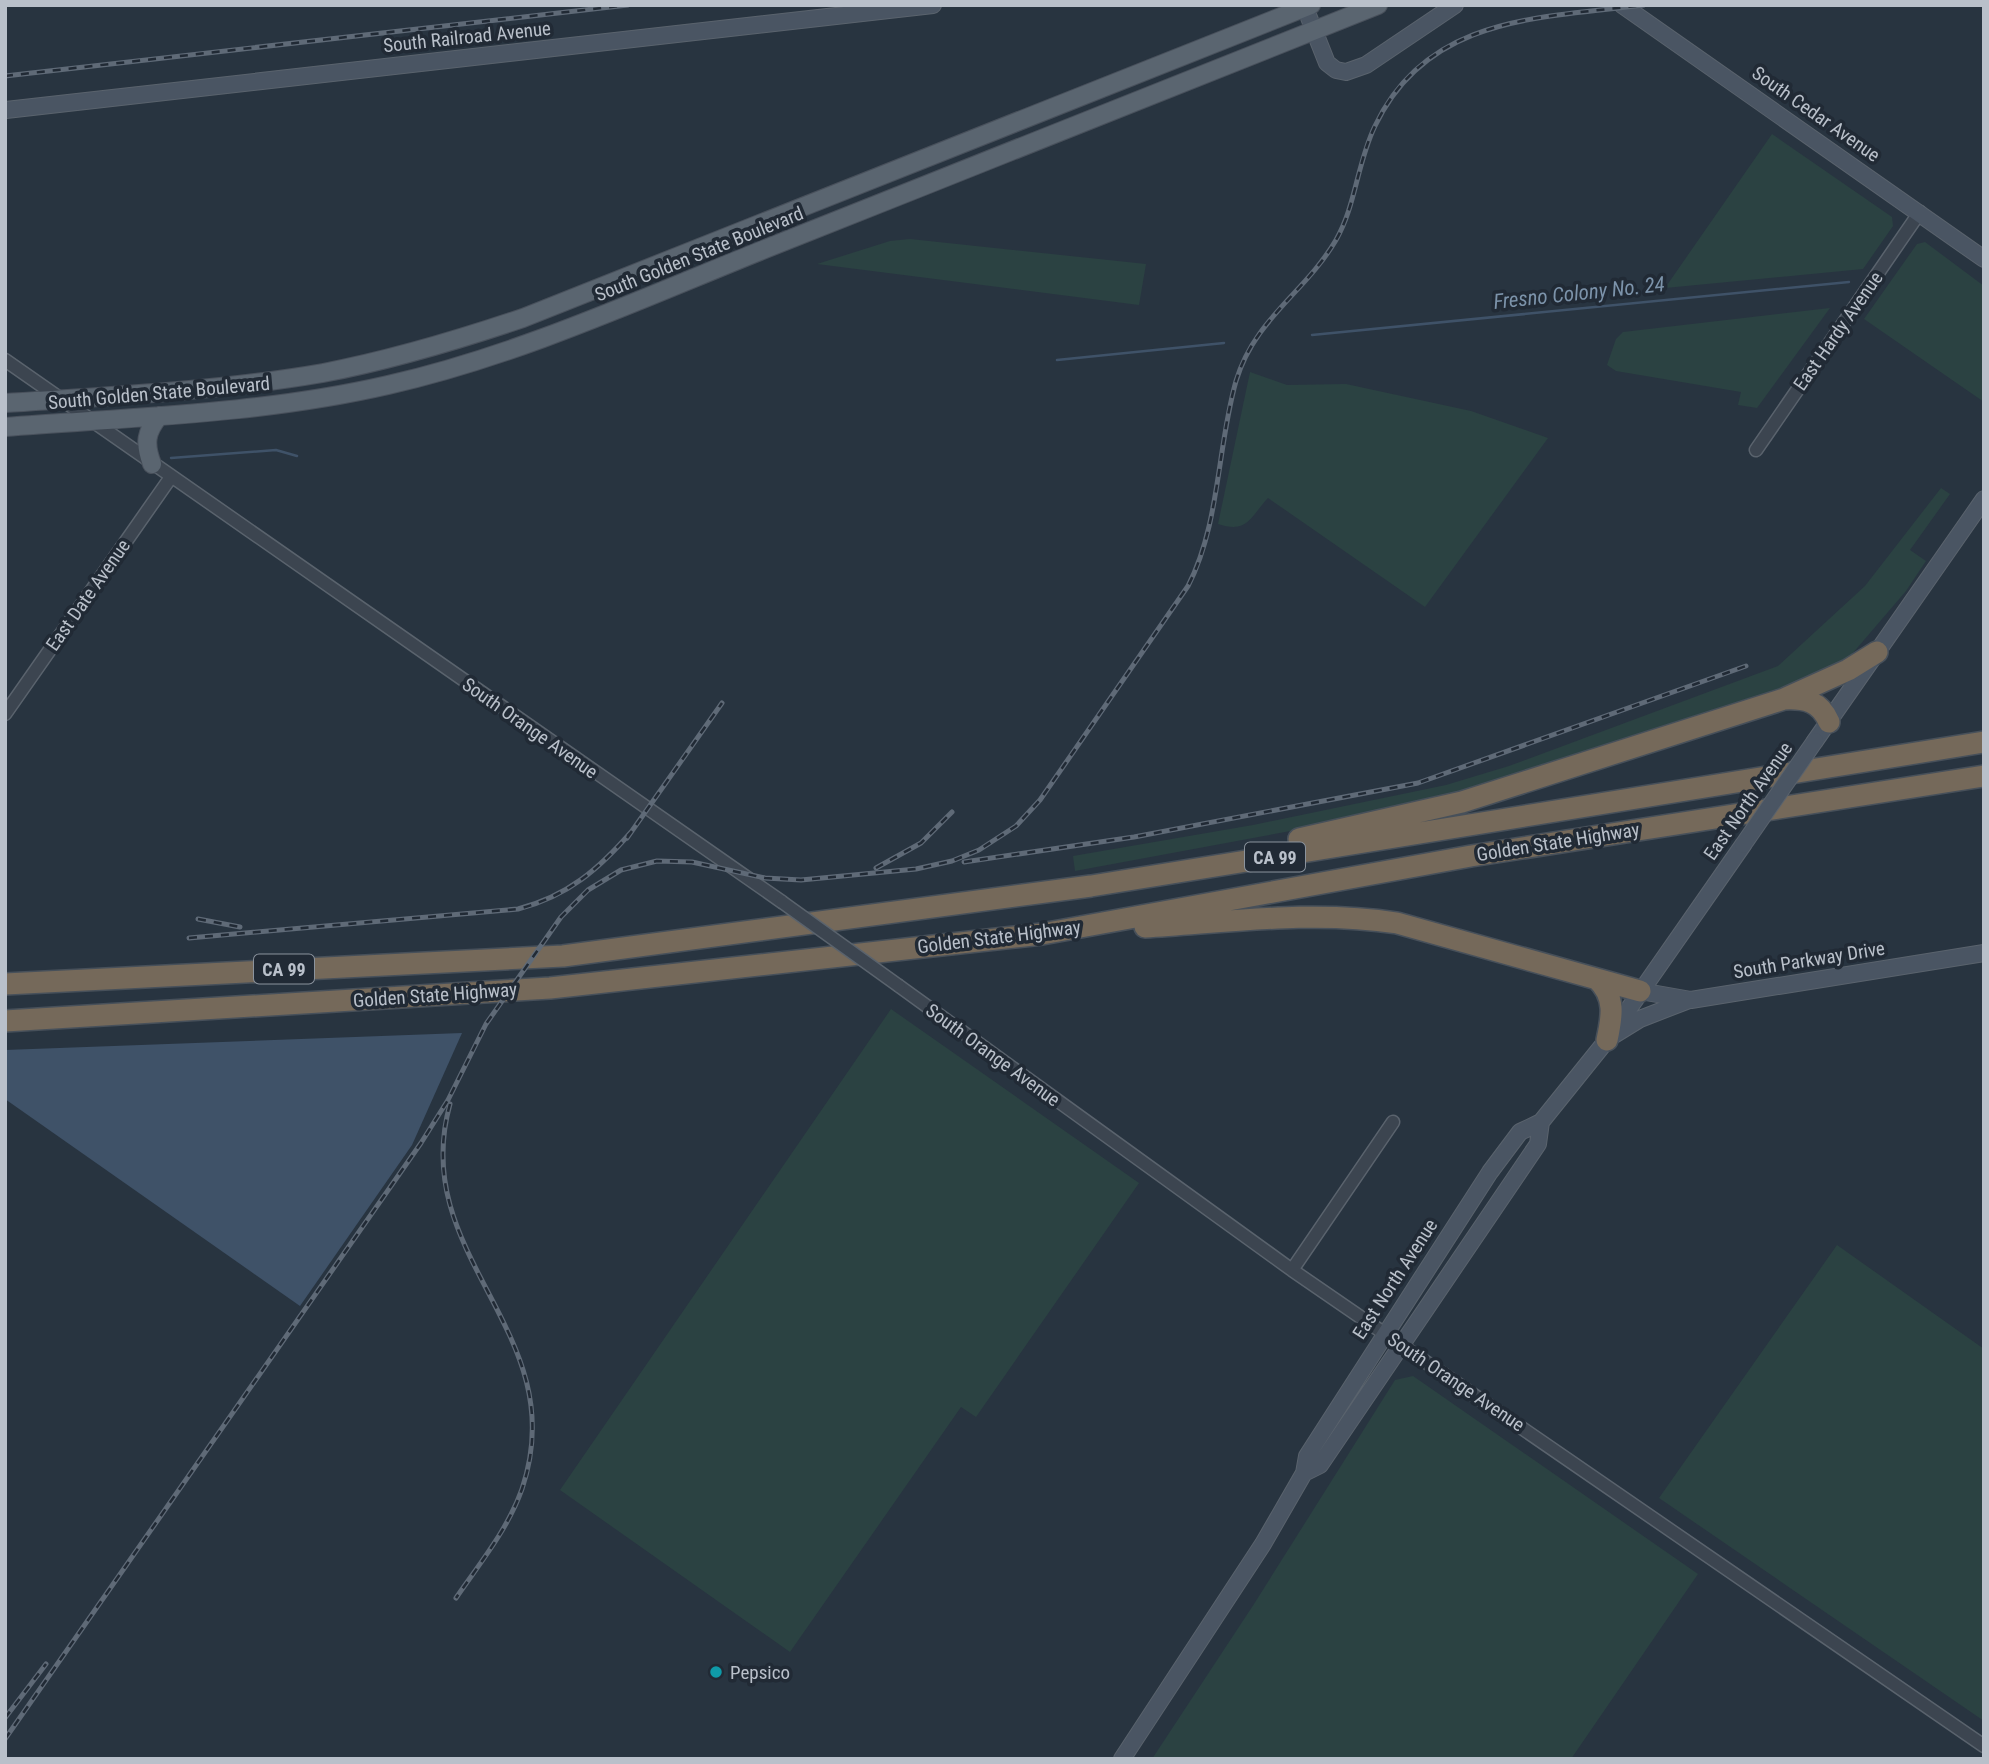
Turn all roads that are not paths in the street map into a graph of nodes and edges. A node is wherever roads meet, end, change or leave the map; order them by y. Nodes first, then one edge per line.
1 (933, 5) edge
2 (1378, 5) edge
3 (1455, 5) edge
4 (1622, 5) edge
5 (1309, 14) edge
6 (6, 110) edge
7 (1920, 212) junction
8 (1984, 259) edge
9 (5, 360) edge
10 (60, 399) junction
11 (5, 403) edge
12 (159, 416) junction
13 (89, 420) junction
14 (5, 427) edge
15 (1756, 450) dead end
16 (152, 464) junction
17 (171, 477) junction
18 (1984, 499) edge
19 (1877, 652) junction
20 (1784, 699) junction
21 (5, 714) edge
22 (1829, 722) junction
23 (1984, 741) edge
24 (1984, 776) edge
25 (1091, 886) junction
26 (1042, 934) junction
27 (1984, 953) edge
28 (1598, 979) junction
29 (5, 984) edge
30 (1640, 991) junction
31 (1690, 1000) junction
32 (5, 1021) edge
33 (1607, 1040) junction
34 (1393, 1122) dead end
35 (1541, 1122) junction
36 (1292, 1270) junction
37 (1384, 1333) junction
38 (1400, 1344) junction
39 (1304, 1473) junction
40 (1984, 1746) edge
41 (1122, 1759) edge

1 - 6 street, South Railroad Avenue
2 - 5 main road, South Golden State Boulevard
3 - 5 street
4 - 7 street, South Cedar Avenue
5 - 10 main road, South Golden State Boulevard
5 - 12 main road, South Golden State Boulevard
7 - 8 street, South Cedar Avenue
7 - 15 street, East Hardy Avenue
9 - 10 street, South Orange Avenue
10 - 11 main road, South Golden State Boulevard
10 - 13 street, South Orange Avenue
12 - 13 main road, South Golden State Boulevard
12 - 16 main road
13 - 14 main road, South Golden State Boulevard
13 - 16 street, South Orange Avenue
16 - 17 street, South Orange Avenue
17 - 21 street, East Date Avenue
17 - 36 street, South Orange Avenue, bridge
18 - 19 street, East North Avenue
19 - 20 highway
19 - 22 street, East North Avenue
20 - 22 highway
20 - 25 highway
22 - 30 street, East North Avenue, bridge
23 - 25 highway, Golden State Highway / CA 99
24 - 26 highway, Golden State Highway / CA 99
25 - 29 highway, Golden State Highway / CA 99
26 - 28 highway
26 - 32 highway, Golden State Highway / CA 99
27 - 31 street, South Parkway Drive
28 - 30 highway
28 - 33 highway
30 - 31 street, South Parkway Drive
30 - 33 street, East North Avenue
31 - 33 street
33 - 35 street, East North Avenue
34 - 36 street
35 - 37 street, East North Avenue
35 - 38 street, East North Avenue
36 - 37 street, South Orange Avenue
37 - 38 street, South Orange Avenue
37 - 39 street, East North Avenue
38 - 39 street, East North Avenue
38 - 40 street, South Orange Avenue
39 - 41 street, East North Avenue

